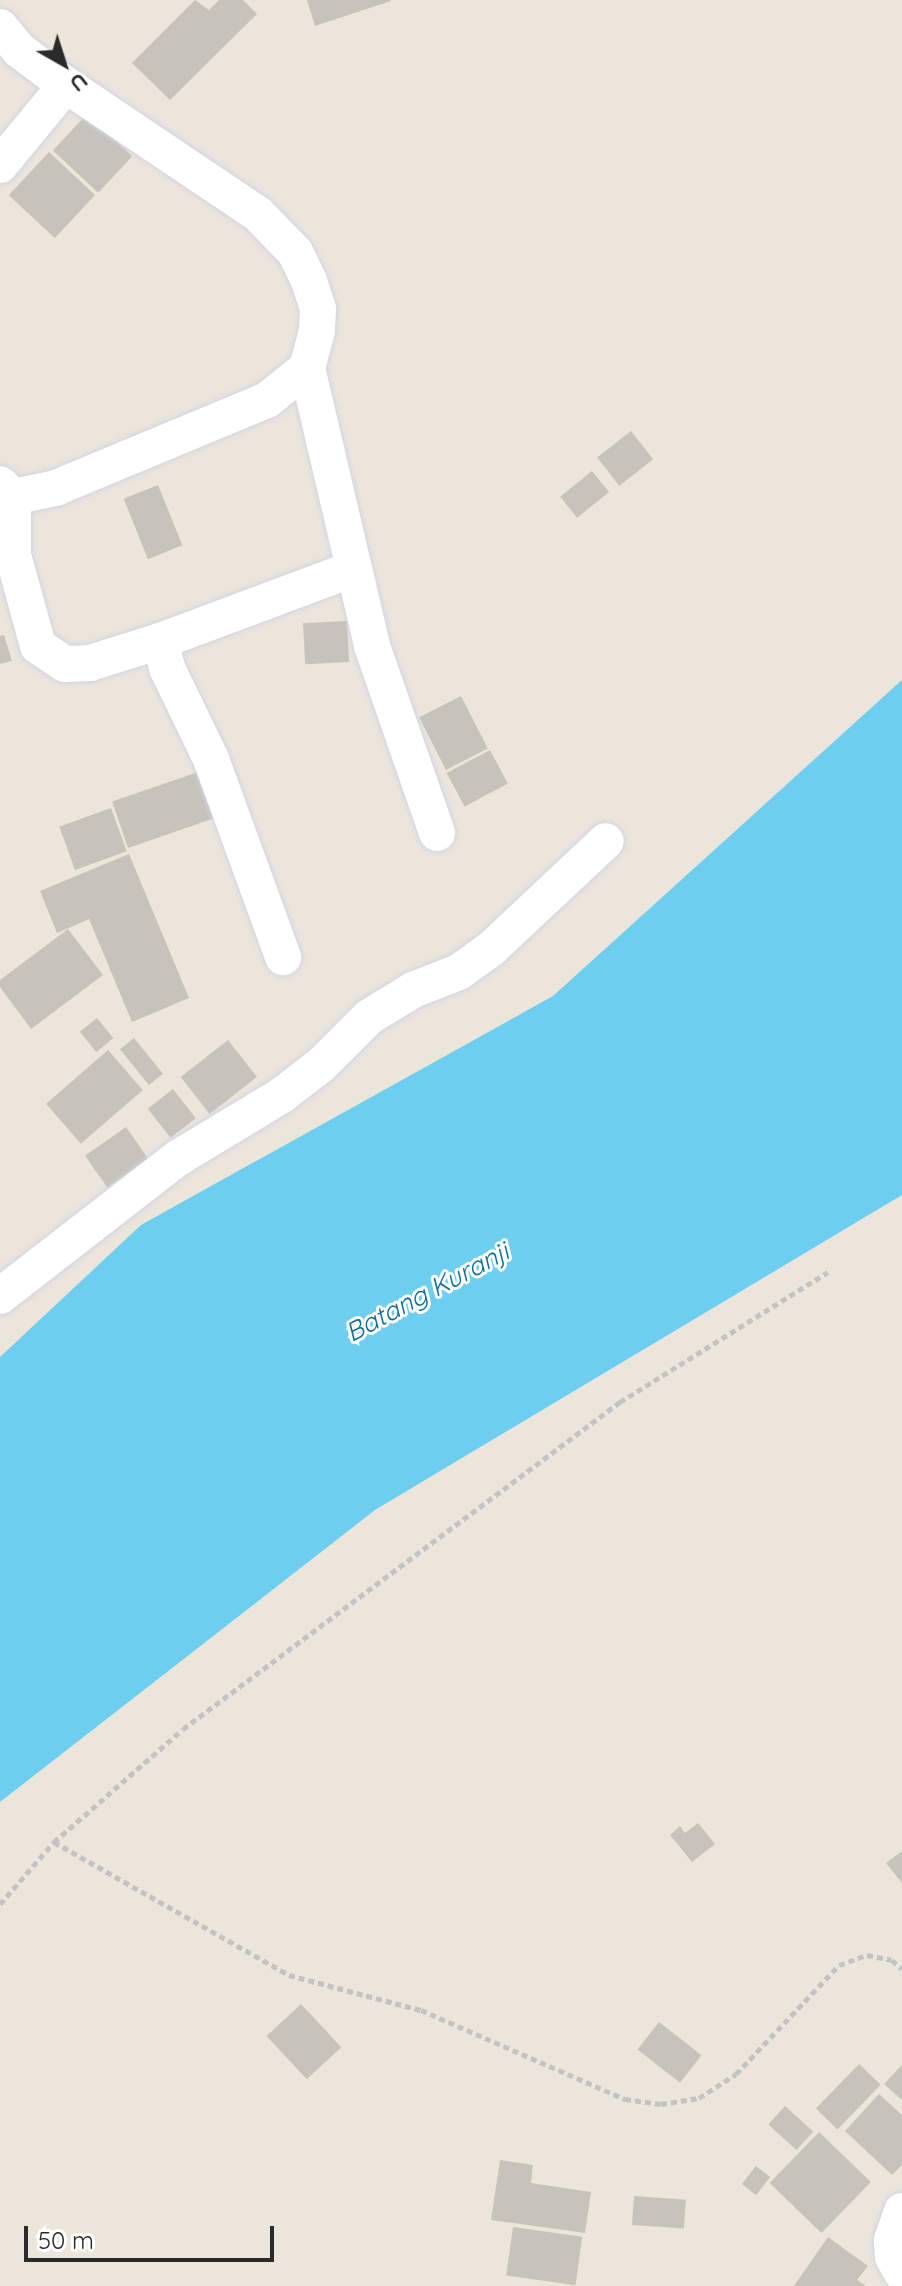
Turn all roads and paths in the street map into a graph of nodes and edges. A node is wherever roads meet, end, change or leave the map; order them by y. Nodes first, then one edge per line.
1 (0, 27) edge
2 (66, 85) junction
3 (0, 165) edge
4 (307, 368) junction
5 (6, 490) edge
6 (353, 569) junction
7 (160, 641) junction
8 (437, 833) dead end
9 (606, 841) dead end
10 (283, 957) dead end
11 (41, 1265) junction
12 (0, 1270) edge
13 (828, 1272) dead end
14 (0, 1296) edge
15 (54, 1842) junction
16 (0, 1904) edge
17 (902, 1969) edge
18 (902, 2211) edge
19 (902, 2273) edge

1 - 2 street
2 - 3 street
2 - 4 street
4 - 5 street
4 - 6 street
5 - 7 street
6 - 7 street
6 - 8 street
7 - 10 street
9 - 11 street
11 - 12 street
11 - 14 street
13 - 15 path
15 - 16 path
15 - 17 path
18 - 19 street

